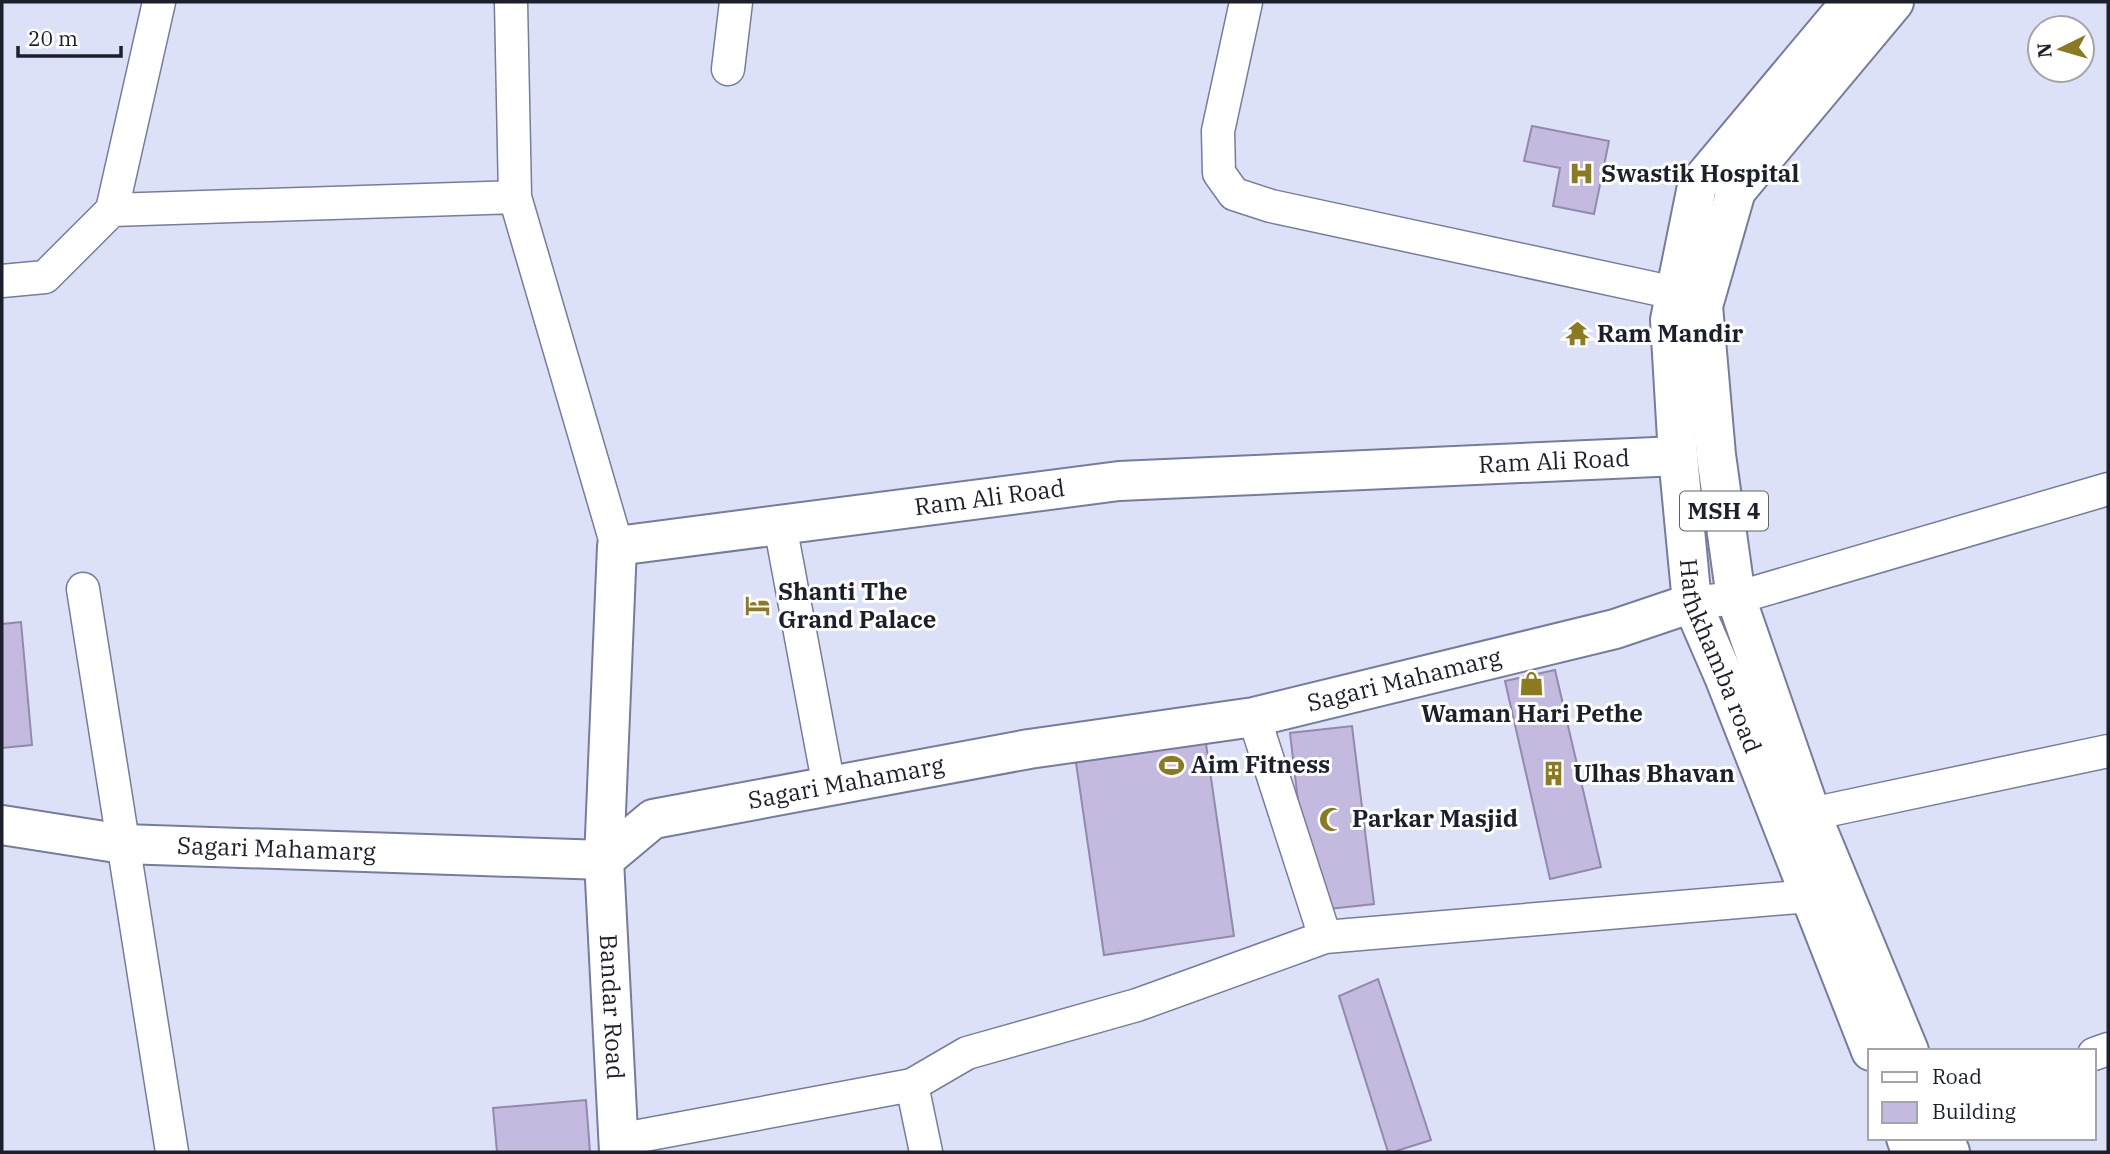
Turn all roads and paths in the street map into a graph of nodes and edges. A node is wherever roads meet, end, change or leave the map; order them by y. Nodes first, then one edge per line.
1 (159, 2) edge
2 (511, 2) edge
3 (736, 2) edge
4 (1246, 2) edge
5 (1851, 2) edge
6 (1894, 2) edge
7 (728, 69) dead end
8 (515, 197) junction
9 (112, 210) junction
10 (2, 281) edge
11 (1675, 293) junction
12 (1678, 456) junction
13 (2108, 489) edge
14 (780, 525) junction
15 (617, 546) junction
16 (83, 589) dead end
17 (1736, 598) junction
18 (1692, 603) junction
19 (1254, 717) junction
20 (2108, 751) edge
21 (829, 787) junction
22 (1811, 814) junction
23 (2, 825) edge
24 (123, 844) junction
25 (604, 860) junction
26 (1810, 896) junction
27 (1325, 937) junction
28 (1870, 1049) edge
29 (1908, 1049) edge
30 (912, 1085) junction
31 (619, 1146) edge
32 (172, 1152) edge
33 (926, 1152) edge

1 - 9 street
2 - 8 street
3 - 7 street
4 - 11 street
5 - 11 main road, Hathkhamba road / MSH 4
6 - 17 main road, MSH 4
8 - 9 street
8 - 15 street
9 - 10 street
11 - 12 main road, Hathkhamba road / MSH 4
12 - 14 main road, Ram Ali Road
12 - 18 main road, Hathkhamba road / MSH 4
13 - 17 street
14 - 15 main road, Ram Ali Road
14 - 21 street
15 - 25 main road
16 - 24 street
17 - 18 street
17 - 22 main road, MSH 4
18 - 19 main road, Sagari Mahamarg
18 - 26 main road, Hathkhamba road / MSH 4
19 - 21 main road, Sagari Mahamarg
19 - 27 street
20 - 22 street
21 - 25 main road, Sagari Mahamarg
22 - 29 main road, MSH 4
23 - 24 main road, Sagari Mahamarg
24 - 25 main road, Sagari Mahamarg
24 - 32 street
25 - 31 main road, Bandar Road
26 - 27 street
26 - 28 main road, Hathkhamba road / MSH 4
27 - 30 street
30 - 31 street
30 - 33 street

